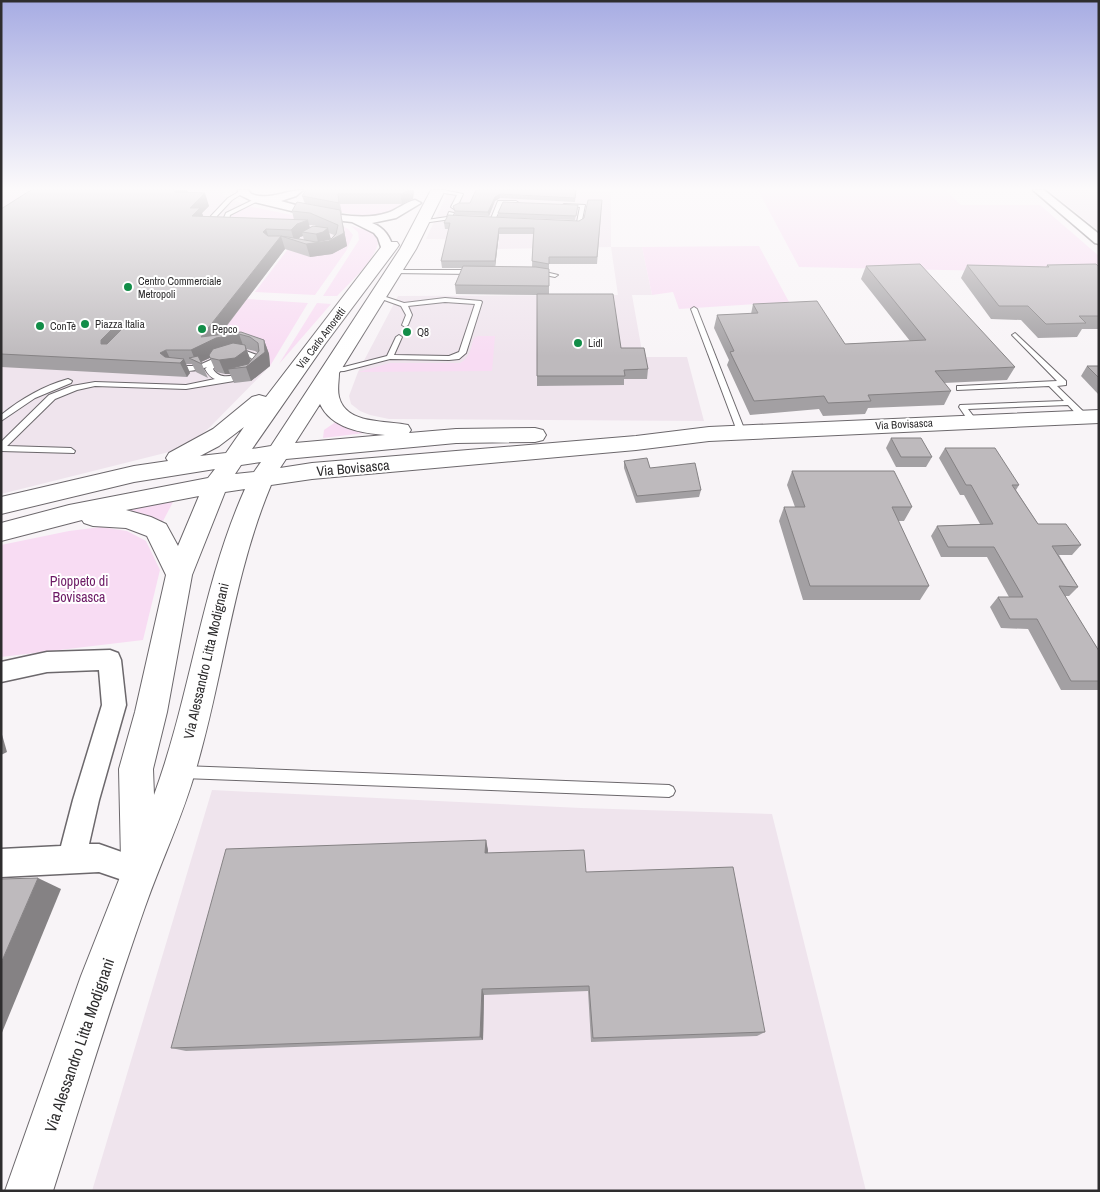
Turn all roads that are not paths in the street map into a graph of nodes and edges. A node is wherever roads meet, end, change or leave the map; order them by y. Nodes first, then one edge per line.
1 (387, 246) edge
2 (390, 246) edge
3 (409, 246) edge
4 (388, 250) junction
5 (393, 272) junction
6 (480, 272) edge
7 (527, 272) edge
8 (555, 275) dead end
9 (378, 296) junction
10 (404, 305) junction
11 (694, 309) dead end
12 (405, 325) dead end
13 (1015, 334) dead end
14 (400, 337) dead end
15 (318, 340) junction
16 (390, 357) junction
17 (215, 361) junction
18 (173, 368) edge
19 (330, 371) junction
20 (225, 379) junction
21 (68, 381) dead end
22 (1051, 384) junction
23 (960, 388) dead end
24 (1084, 412) edge
25 (1, 419) edge
26 (741, 431) junction
27 (709, 434) junction
28 (456, 436) junction
29 (1, 448) edge
30 (71, 451) dead end
31 (278, 452) junction
32 (234, 458) junction
33 (134, 474) junction
34 (262, 478) junction
35 (216, 484) junction
36 (1, 506) edge
37 (38, 522) junction
38 (1, 532) edge
39 (179, 575) junction
40 (1, 672) edge
41 (179, 771) junction
42 (669, 791) dead end
43 (72, 858) junction
44 (2, 865) edge
45 (140, 872) junction
46 (29, 1191) edge

1 - 4 street
2 - 4 street, Via Carlo Amoretti
3 - 5 street, Via Carlo Amoretti
4 - 15 street, Via Carlo Amoretti
5 - 6 lane
5 - 9 street, Via Carlo Amoretti
7 - 8 lane
9 - 10 lane
9 - 19 street, Via Carlo Amoretti
10 - 12 lane
10 - 16 lane
11 - 26 lane
13 - 22 lane
14 - 16 lane
15 - 32 street, Via Carlo Amoretti
15 - 33 street
16 - 19 lane
17 - 18 lane
17 - 20 lane
17 - 20 lane
19 - 28 street
19 - 31 street, Via Carlo Amoretti
20 - 29 lane
21 - 25 lane
22 - 23 lane
22 - 24 lane
24 - 26 street, Via Bovisasca
26 - 27 street, Via Bovisasca
27 - 28 street, Via Bovisasca
27 - 34 street, Via Bovisasca
28 - 31 street, Via Bovisasca
29 - 30 lane
31 - 32 street, Via Bovisasca
31 - 34 street, Via Alessandro Litta Modignani
32 - 33 street, Via Bovisasca
32 - 35 street, Via Carlo Amoretti
33 - 36 street, Via Bovisasca
34 - 35 street, Via Bovisasca
34 - 41 street, Via Alessandro Litta Modignani
35 - 37 street, Via Bovisasca
35 - 39 street, Via Alessandro Litta Modignani
37 - 38 street, Via Bovisasca
37 - 39 street
39 - 45 street, Via Alessandro Litta Modignani
40 - 43 street
41 - 42 lane
41 - 45 street, Via Alessandro Litta Modignani
43 - 44 street
43 - 45 street
45 - 46 street, Via Alessandro Litta Modignani

